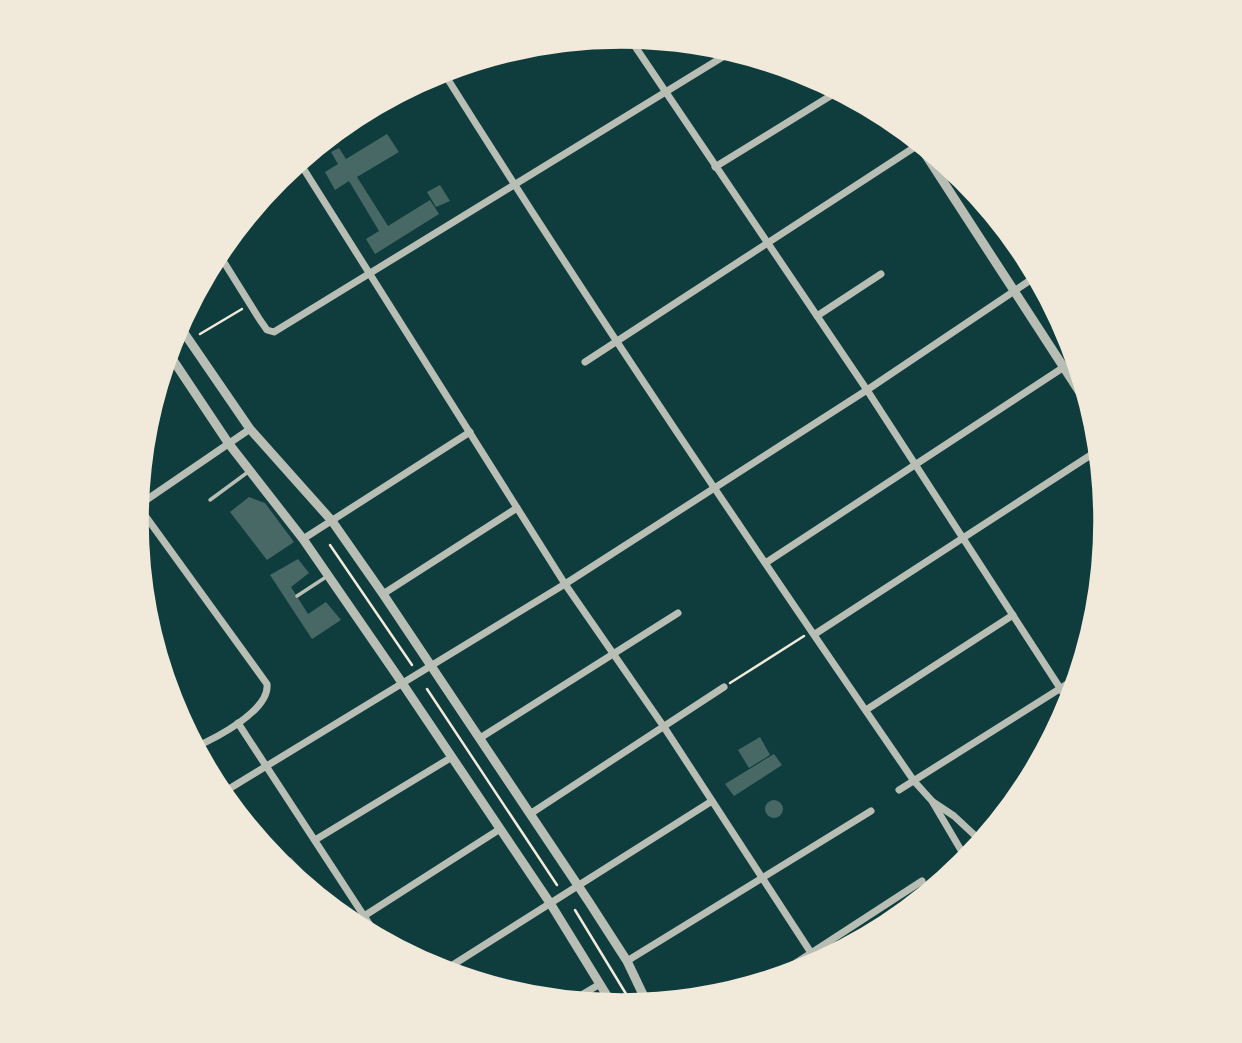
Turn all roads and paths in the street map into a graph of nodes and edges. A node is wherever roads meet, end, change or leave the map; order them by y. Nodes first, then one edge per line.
1 (635, 47) edge
2 (721, 58) edge
3 (448, 80) edge
4 (663, 92) junction
5 (831, 96) edge
6 (913, 148) edge
7 (715, 167) junction
8 (936, 167) edge
9 (304, 169) edge
10 (514, 185) junction
11 (768, 242) junction
12 (224, 262) edge
13 (369, 271) junction
14 (881, 274) dead end
15 (1030, 280) edge
16 (1013, 291) junction
17 (251, 304) junction
18 (817, 316) junction
19 (200, 334) dead end
20 (185, 335) edge
21 (618, 341) junction
22 (175, 362) edge
23 (585, 362) dead end
24 (1064, 367) junction
25 (1074, 383) edge
26 (867, 390) junction
27 (250, 429) junction
28 (470, 432) junction
29 (229, 443) junction
30 (1090, 455) edge
31 (914, 465) junction
32 (250, 471) junction
33 (715, 486) junction
34 (148, 498) edge
35 (210, 500) dead end
36 (517, 508) junction
37 (147, 519) edge
38 (332, 521) junction
39 (303, 540) junction
40 (963, 540) junction
41 (330, 545) dead end
42 (767, 562) junction
43 (328, 576) junction
44 (565, 584) junction
45 (383, 594) junction
46 (297, 596) dead end
47 (678, 613) dead end
48 (1013, 615) junction
49 (814, 632) junction
50 (614, 655) junction
51 (412, 665) dead end
52 (432, 667) junction
53 (403, 685) junction
54 (1066, 685) edge
55 (724, 687) joint
56 (427, 689) dead end
57 (1060, 689) junction
58 (1063, 693) edge
59 (866, 710) junction
60 (239, 723) junction
61 (664, 727) junction
62 (480, 738) junction
63 (202, 743) edge
64 (452, 757) junction
65 (267, 766) junction
66 (914, 781) junction
67 (230, 789) edge
68 (899, 790) dead end
69 (712, 801) junction
70 (932, 801) junction
71 (871, 811) dead end
72 (530, 814) junction
73 (500, 829) junction
74 (976, 836) edge
75 (316, 840) junction
76 (962, 851) edge
77 (763, 877) junction
78 (922, 881) dead end
79 (557, 885) dead end
80 (578, 887) junction
81 (550, 903) junction
82 (575, 910) dead end
83 (364, 916) junction
84 (361, 918) edge
85 (368, 922) edge
86 (811, 953) junction
87 (627, 961) junction
88 (798, 962) edge
89 (452, 965) edge
90 (600, 984) junction
91 (583, 994) edge
92 (643, 995) edge
93 (607, 996) edge
94 (627, 996) edge

1 - 4 street
2 - 4 street
3 - 10 street
4 - 7 street
4 - 10 street
5 - 7 street
6 - 11 street
7 - 11 street
8 - 16 street
9 - 13 street
10 - 13 street
10 - 21 street
11 - 18 street
11 - 21 street
12 - 17 street
13 - 17 street
13 - 28 street
14 - 18 street
15 - 16 street
16 - 24 street
16 - 26 street
17 - 19 path
18 - 26 street
20 - 27 street
21 - 23 street
21 - 33 street
22 - 29 street
24 - 25 street
24 - 31 street
26 - 31 street
26 - 33 street
27 - 29 street
27 - 38 street
28 - 36 street
28 - 38 street
29 - 32 street
29 - 34 street
30 - 40 street
31 - 40 street
31 - 42 street
32 - 35 lane
32 - 39 street
33 - 42 street
33 - 44 street
36 - 44 street
36 - 45 street
37 - 60 street
38 - 39 street
38 - 45 street
39 - 43 street
40 - 48 street
40 - 49 street
41 - 51 path
42 - 49 street
43 - 46 lane
43 - 53 street
44 - 50 street
44 - 52 street
45 - 52 street
47 - 50 street
48 - 57 street
48 - 59 street
49 - 55 path
49 - 59 street
50 - 61 street
50 - 62 street
52 - 53 street
52 - 62 street
53 - 64 street
53 - 65 street
54 - 57 street
55 - 61 street
56 - 79 path
57 - 58 street
57 - 66 street
59 - 66 street
60 - 63 street
60 - 65 street
61 - 69 street
61 - 72 street
62 - 72 street
64 - 73 street
64 - 75 street
65 - 67 street
65 - 75 street
66 - 68 street
66 - 70 street
69 - 77 street
69 - 80 street
70 - 74 street
70 - 76 street
71 - 77 street
72 - 80 street
73 - 81 street
73 - 83 street
75 - 83 street
77 - 86 street
77 - 87 street
78 - 86 street
80 - 81 street
80 - 87 street
81 - 89 street
81 - 90 street
82 - 94 path
83 - 84 street
83 - 85 street
86 - 88 street
87 - 92 street
90 - 91 street
90 - 93 street

